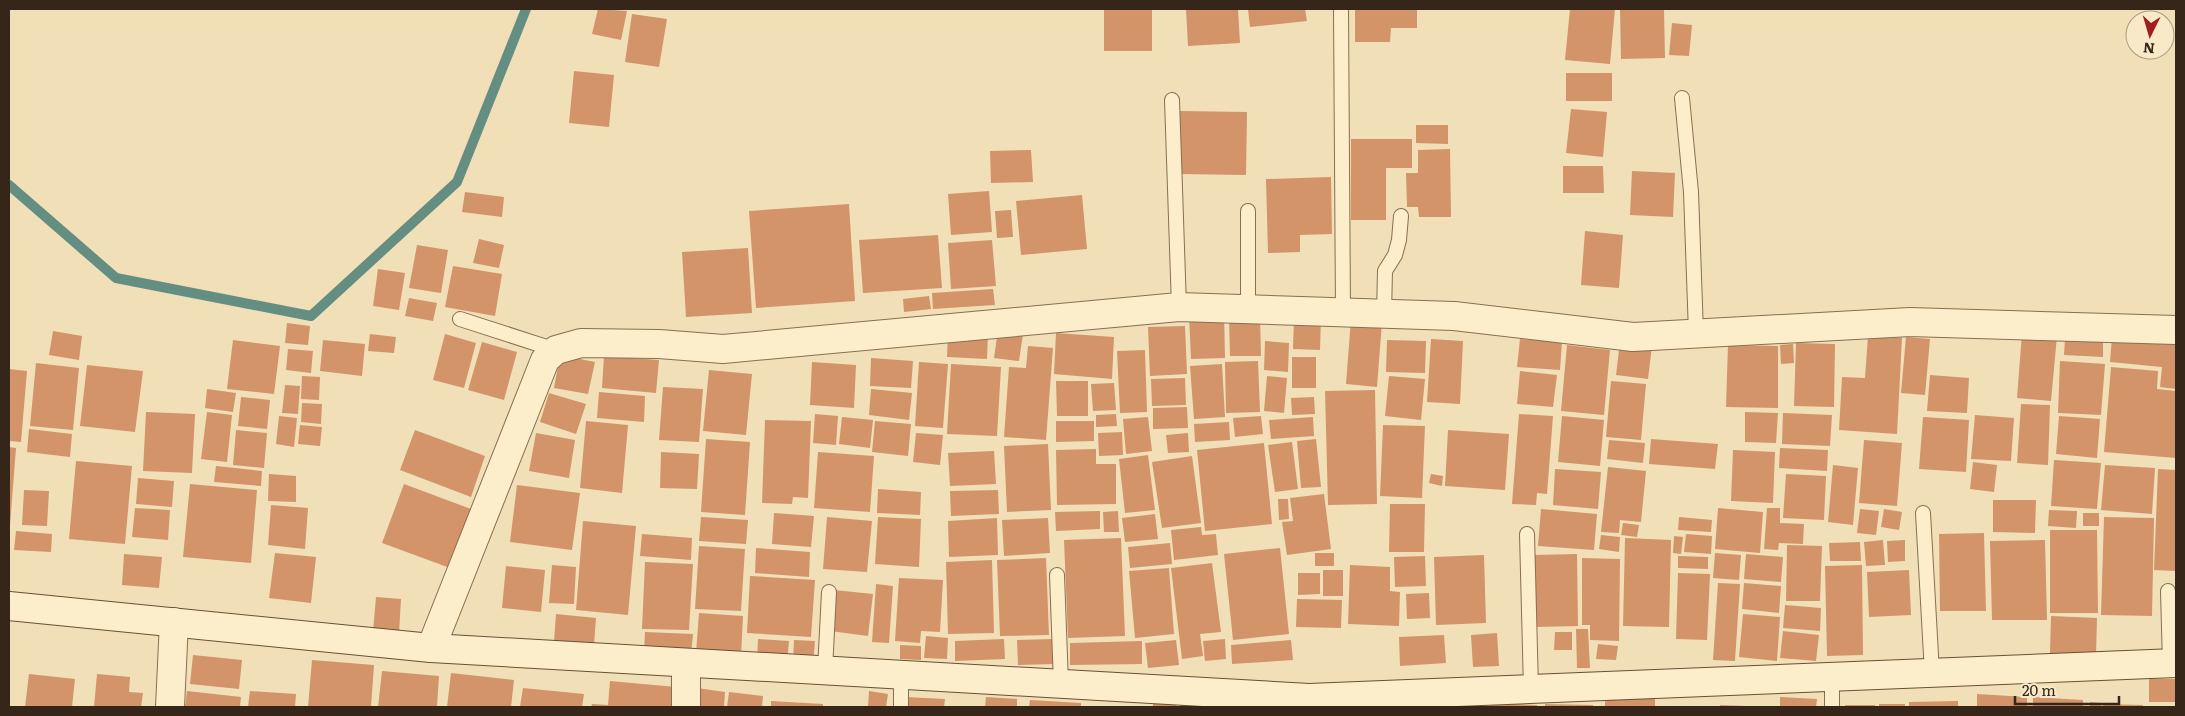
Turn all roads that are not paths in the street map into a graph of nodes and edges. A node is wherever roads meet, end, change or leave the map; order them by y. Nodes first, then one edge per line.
1 (1341, 9) edge
2 (1682, 98) dead end
3 (1172, 100) dead end
4 (1248, 211) dead end
5 (1401, 216) dead end
6 (1179, 307) junction
7 (1248, 309) junction
8 (1343, 312) junction
9 (1384, 314) junction
10 (460, 320) dead end
11 (2176, 330) edge
12 (1696, 334) junction
13 (556, 350) junction
14 (1923, 514) dead end
15 (1527, 534) dead end
16 (1057, 575) dead end
17 (2168, 590) dead end
18 (829, 592) dead end
19 (9, 606) edge
20 (174, 622) junction
21 (431, 648) junction
22 (686, 663) junction
23 (2173, 663) edge
24 (825, 670) junction
25 (1932, 673) junction
26 (901, 675) junction
27 (1832, 677) junction
28 (1061, 684) junction
29 (1531, 689) junction
30 (1361, 701) edge
31 (170, 707) edge
32 (686, 707) edge
33 (901, 707) edge
34 (1832, 707) edge

1 - 8 lane
2 - 12 lane
3 - 6 lane
4 - 7 lane
5 - 9 lane
6 - 7 street
6 - 13 street
7 - 8 street
8 - 9 street
9 - 12 street
10 - 13 lane
11 - 12 street
13 - 21 street
14 - 25 lane
15 - 29 lane
16 - 28 lane
17 - 23 lane
18 - 24 lane
19 - 20 street
20 - 21 street
20 - 31 street
21 - 22 street
22 - 24 street
22 - 32 street
23 - 25 street
24 - 26 street
25 - 27 street
26 - 28 street
26 - 33 lane
27 - 29 street
27 - 34 lane
28 - 30 street
29 - 30 street

